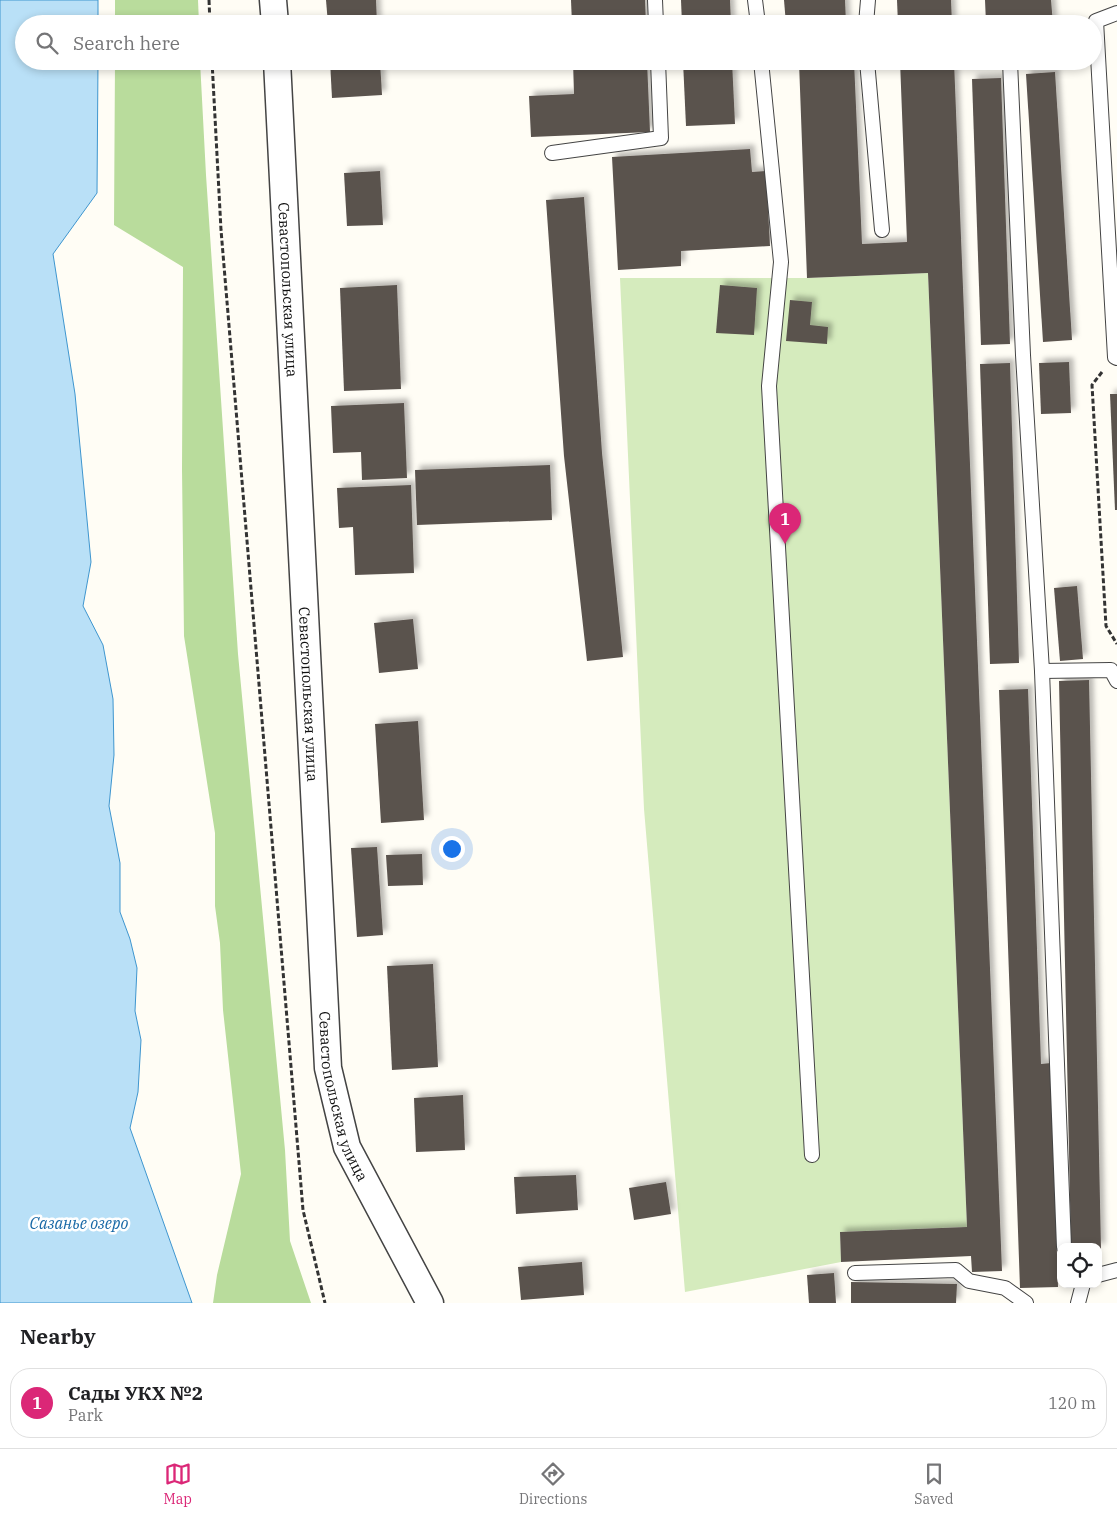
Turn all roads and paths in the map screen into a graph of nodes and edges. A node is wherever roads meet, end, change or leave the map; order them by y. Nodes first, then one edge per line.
1 (209, 0) edge
2 (273, 0) edge
3 (655, 0) edge
4 (755, 0) edge
5 (868, 0) edge
6 (1117, 13) edge
7 (210, 15) edge
8 (274, 15) edge
9 (656, 15) edge
10 (757, 15) edge
11 (867, 15) edge
12 (1102, 19) edge
13 (213, 70) edge
14 (276, 70) edge
15 (658, 70) edge
16 (762, 70) edge
17 (868, 70) edge
18 (1010, 70) edge
19 (1097, 70) edge
20 (552, 153) dead end
21 (882, 230) dead end
22 (1116, 358) edge
23 (1117, 644) edge
24 (1042, 671) junction
25 (1117, 681) edge
26 (812, 1155) dead end
27 (1064, 1243) edge
28 (1117, 1270) edge
29 (855, 1273) dead end
30 (1102, 1274) edge
31 (1082, 1288) edge
32 (324, 1303) edge
33 (430, 1303) edge
34 (1026, 1303) edge
35 (1078, 1303) edge

1 - 7 path
2 - 8 street
3 - 9 lane
4 - 10 lane
5 - 11 lane
6 - 12 lane
13 - 32 path
14 - 33 street, Севастопольская улица
15 - 20 lane
16 - 26 lane
17 - 21 lane
18 - 24 lane
19 - 22 lane
22 - 23 path
24 - 25 lane
24 - 27 lane
28 - 30 lane
29 - 34 lane
31 - 35 lane

